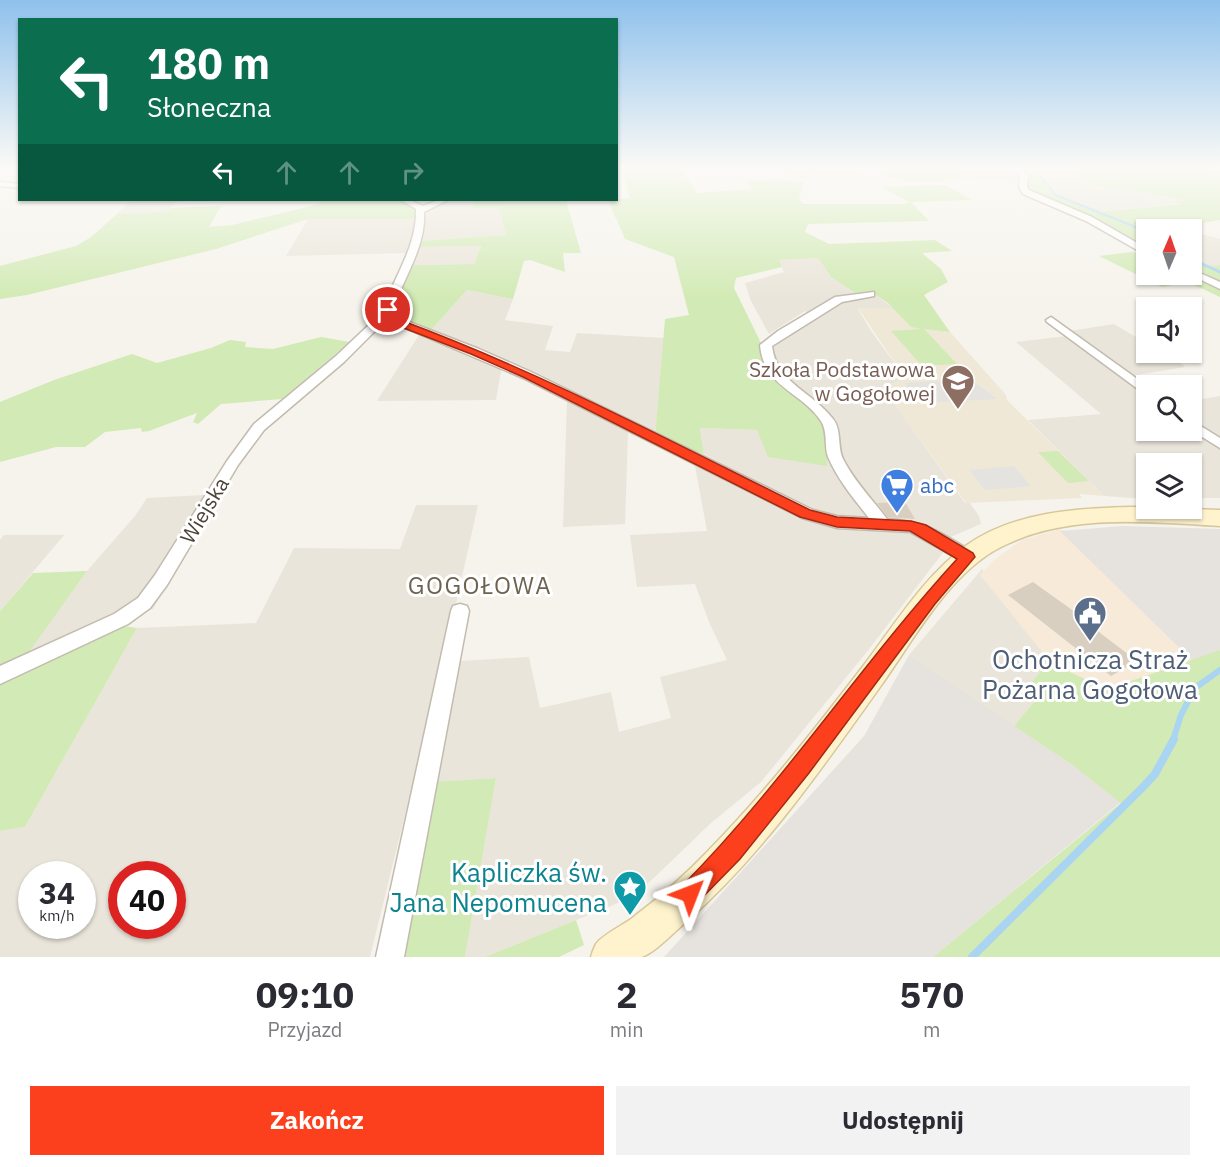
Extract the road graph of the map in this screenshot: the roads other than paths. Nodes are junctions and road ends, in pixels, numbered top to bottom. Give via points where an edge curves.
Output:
1 (419, 212) edge
2 (1072, 212) edge
3 (1136, 246) edge
4 (1202, 277) edge
5 (1220, 286) edge
6 (870, 294) dead end
7 (390, 316) junction
8 (1052, 320) dead end
9 (1136, 383) edge
10 (1202, 432) edge
11 (1220, 444) edge
12 (1220, 518) edge
13 (882, 524) junction
14 (968, 557) junction
15 (460, 611) dead end
16 (0, 675) edge
17 (646, 946) edge
18 (390, 957) edge
19 (610, 957) edge

1 - 7 street via 420,229 390,304
2 - 3 street
4 - 5 street
6 - 13 street via 839,299 782,333 766,345 766,353 771,366 786,383 827,420 834,434 834,454
7 - 13 street via 412,329 527,375 805,513 837,522
7 - 16 street, Wiejska via 378,322 259,427 144,603 121,619
8 - 9 street
10 - 11 street
12 - 14 street via 1073,517 1005,535
13 - 14 street via 920,529
14 - 17 street via 929,600 835,725 732,851 666,916
15 - 18 street
17 - 19 street

